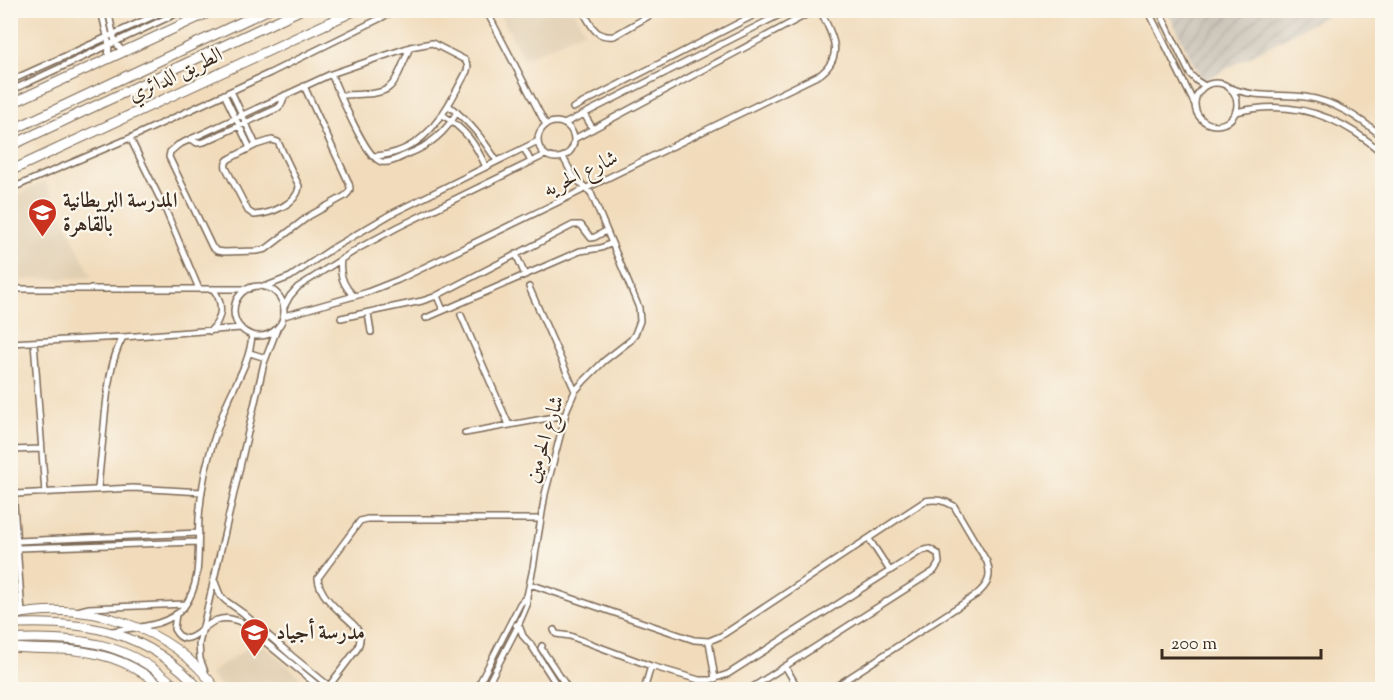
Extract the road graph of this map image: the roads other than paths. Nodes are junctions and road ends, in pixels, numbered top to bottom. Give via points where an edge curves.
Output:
1 (101, 10) edge
2 (108, 10) edge
3 (167, 10) edge
4 (184, 10) edge
5 (214, 10) edge
6 (267, 10) edge
7 (300, 10) edge
8 (356, 10) edge
9 (397, 10) edge
10 (486, 10) edge
11 (659, 10) edge
12 (764, 10) edge
13 (789, 10) edge
14 (818, 10) edge
15 (1148, 10) edge
16 (1159, 10) edge
17 (585, 13) edge
18 (752, 29) junction
19 (113, 35) junction
20 (107, 38) junction
21 (758, 41) junction
22 (115, 42) junction
23 (109, 45) junction
24 (410, 47) junction
25 (124, 53) junction
26 (108, 60) junction
27 (332, 74) junction
28 (10, 81) edge
29 (304, 86) junction
30 (1205, 86) junction
31 (1231, 88) junction
32 (10, 91) edge
33 (231, 91) junction
34 (224, 94) junction
35 (285, 95) junction
36 (341, 95) junction
37 (10, 104) edge
38 (1195, 104) junction
39 (449, 106) junction
40 (573, 108) dead end
41 (457, 112) junction
42 (1236, 112) junction
43 (584, 114) junction
44 (243, 115) junction
45 (443, 115) junction
46 (236, 118) junction
47 (452, 121) junction
48 (246, 123) junction
49 (564, 124) junction
50 (546, 125) junction
51 (240, 126) junction
52 (593, 129) junction
53 (10, 131) edge
54 (1383, 136) edge
55 (130, 138) junction
56 (190, 139) junction
57 (574, 139) junction
58 (538, 141) junction
59 (256, 145) junction
60 (411, 145) junction
61 (10, 146) edge
62 (524, 147) junction
63 (250, 148) junction
64 (414, 152) junction
65 (1383, 153) edge
66 (545, 155) junction
67 (372, 156) junction
68 (563, 157) junction
69 (497, 161) junction
70 (531, 162) junction
71 (486, 167) junction
72 (10, 171) edge
73 (10, 189) edge
74 (587, 189) junction
75 (606, 231) junction
76 (612, 243) junction
77 (516, 255) junction
78 (340, 260) junction
79 (525, 275) junction
80 (290, 277) junction
81 (264, 287) junction
82 (298, 287) junction
83 (530, 287) dead end
84 (10, 289) edge
85 (199, 289) junction
86 (213, 289) junction
87 (249, 289) junction
88 (354, 296) junction
89 (437, 296) junction
90 (284, 307) junction
91 (443, 310) junction
92 (368, 313) junction
93 (461, 315) dead end
94 (284, 316) junction
95 (341, 318) dead end
96 (426, 318) dead end
97 (241, 328) junction
98 (277, 328) junction
99 (210, 331) junction
100 (371, 332) dead end
101 (252, 335) junction
102 (123, 338) junction
103 (34, 342) junction
104 (10, 343) edge
105 (250, 353) junction
106 (266, 358) junction
107 (575, 392) junction
108 (565, 415) junction
109 (509, 425) junction
110 (465, 433) dead end
111 (10, 449) edge
112 (41, 449) junction
113 (98, 489) junction
114 (45, 492) junction
115 (202, 492) junction
116 (15, 494) junction
117 (540, 519) junction
118 (199, 533) junction
119 (869, 539) junction
120 (17, 541) junction
121 (198, 542) junction
122 (18, 548) junction
123 (890, 571) junction
124 (214, 581) junction
125 (10, 583) edge
126 (530, 584) junction
127 (527, 596) junction
128 (185, 604) junction
129 (74, 611) junction
130 (22, 614) junction
131 (176, 614) junction
132 (11, 618) edge
133 (46, 623) junction
134 (512, 623) junction
135 (63, 624) junction
136 (137, 626) junction
137 (518, 626) junction
138 (203, 629) junction
139 (554, 630) dead end
140 (507, 631) junction
141 (110, 632) junction
142 (514, 634) junction
143 (523, 636) junction
144 (39, 638) junction
145 (10, 639) edge
146 (66, 639) junction
147 (709, 640) junction
148 (542, 646) dead end
149 (10, 647) edge
150 (651, 666) junction
151 (785, 666) junction
152 (205, 674) junction
153 (714, 680) junction
154 (327, 689) edge
155 (569, 689) edge
156 (165, 690) edge
157 (180, 690) edge
158 (201, 690) edge
159 (217, 690) edge
160 (476, 690) edge
161 (486, 690) edge
162 (560, 690) edge
163 (644, 690) edge
164 (748, 690) edge
165 (799, 690) edge
166 (830, 690) edge

1 - 20 street
2 - 19 street
3 - 19 street
4 - 22 street
5 - 25 highway, الطريق الدائري
6 - 53 highway, الطريق الدائري
7 - 61 highway, الطريق الدائري
8 - 72 highway, الطريق الدائري
9 - 33 street
10 - 50 street
11 - 17 street via 614,36 595,31
12 - 40 street
13 - 18 street
14 - 21 street
14 - 74 street, شارع الحريه via 835,47 831,64 821,74
15 - 38 street
16 - 30 street via 1190,74
18 - 21 street
18 - 43 street
19 - 20 street
19 - 22 street
20 - 23 street
20 - 28 street
21 - 52 street
22 - 23 street
22 - 25 street
23 - 26 street
23 - 32 street
24 - 27 street
24 - 36 street via 396,81 387,89
24 - 39 street via 436,44 466,62 468,69
25 - 26 highway, الطريق الدائري
26 - 37 highway, الطريق الدائري
27 - 29 street
27 - 36 street
29 - 35 street
29 - 56 street via 350,190 267,249 224,252 210,244 169,155 173,148
30 - 31 street via 1218,82
30 - 38 street via 1197,94
31 - 42 street via 1237,99
31 - 54 street via 1246,93 1318,99 1355,116
33 - 34 street
33 - 44 street
34 - 46 street
34 - 55 street
35 - 44 street
35 - 48 street via 278,108
36 - 67 street
38 - 42 street via 1199,116 1209,124 1228,122
39 - 41 street
39 - 45 street
41 - 47 street
41 - 69 street via 479,134
42 - 65 street via 1271,107 1310,112 1352,130
43 - 49 street
43 - 52 street
44 - 46 street
44 - 48 street
45 - 47 street
45 - 60 street
46 - 51 street
46 - 56 street
47 - 64 street via 439,136
47 - 71 street via 472,140
48 - 51 street
48 - 59 street
49 - 50 street
49 - 57 street via 572,130
50 - 58 street
51 - 56 street via 204,142
51 - 63 street
52 - 57 street
55 - 73 street
55 - 85 street
57 - 68 street via 572,150
58 - 62 street
58 - 66 street
59 - 63 street
59 - 63 street via 277,141 299,186 297,195 285,204 257,215 248,211 225,166 229,159
60 - 64 street
60 - 67 street
62 - 69 street
62 - 70 street
64 - 67 street via 387,162
66 - 68 street
66 - 70 street
68 - 74 street, شارع الحرمين via 573,176
69 - 71 street
70 - 78 street
71 - 80 street via 372,225
74 - 75 street, شارع الحرمين
74 - 88 street, شارع الحريه via 398,280
75 - 76 street, شارع الحرمين
75 - 77 street via 591,238 583,227 575,224
76 - 79 street via 580,251
76 - 107 street, شارع الحرمين via 639,308 640,321 631,340
77 - 79 street
77 - 89 street
78 - 82 street
78 - 88 street via 341,278
79 - 91 street
80 - 81 street
80 - 82 street
81 - 87 street
81 - 90 street via 277,294
82 - 90 street
83 - 107 street
84 - 85 street
85 - 86 street
86 - 87 street
86 - 99 street via 221,310
87 - 97 street via 235,307
88 - 94 street, شارع الحريه
89 - 91 street
89 - 92 street
90 - 94 street
91 - 96 street
92 - 95 street
92 - 100 street
93 - 109 street
94 - 98 street
97 - 99 street
97 - 101 street
98 - 101 street via 266,336
98 - 106 street
99 - 102 street
101 - 105 street
102 - 103 street
102 - 113 street via 110,377
103 - 104 street
103 - 112 street
105 - 106 street
105 - 115 street via 217,430
106 - 124 street
107 - 108 street, شارع الحرمين
108 - 109 street
108 - 117 street, شارع الحرمين
109 - 110 street
111 - 112 street
111 - 116 street
112 - 114 street
113 - 114 street
113 - 115 street
114 - 116 street
115 - 118 street
116 - 120 street
117 - 126 street, شارع الحرمين
117 - 154 street via 360,521 318,578 322,593 359,630 361,637 357,649
118 - 120 street
118 - 121 street
119 - 123 street
119 - 147 street via 721,636
119 - 166 street via 925,501 947,502 954,506 987,562 988,581 976,595
120 - 122 street
121 - 122 street
121 - 128 street via 195,584
122 - 130 street
123 - 151 street via 926,549 934,551 939,559 933,571
123 - 153 street
124 - 138 street
124 - 154 street via 226,601
125 - 132 street
126 - 127 street, شارع الحرمين
126 - 147 street via 694,640
127 - 134 street, شارع الحرمين
127 - 137 street, شارع الحرمين
128 - 129 street
128 - 131 street
129 - 130 street
129 - 136 street
130 - 132 street
131 - 136 street via 161,622
131 - 138 street via 174,629 182,638 193,637
132 - 133 street
133 - 135 street
133 - 144 street via 47,632
134 - 137 street
134 - 140 street, شارع الحرمين
135 - 141 street
135 - 146 street via 60,632
136 - 141 street
136 - 152 street via 172,646
137 - 142 street, شارع الحرمين
137 - 143 street
138 - 152 street via 199,652
138 - 154 street via 219,619 241,622
139 - 150 street via 556,634
140 - 142 street
140 - 160 street, شارع الحرمين
141 - 158 street via 163,656
142 - 143 street
142 - 161 street, شارع الحرمين
143 - 162 street
144 - 145 street
144 - 146 street
146 - 157 street via 123,651 155,669
147 - 153 street
148 - 155 street
149 - 156 street via 69,649 103,655 134,668
150 - 153 street via 699,680
150 - 163 street
151 - 164 street
151 - 165 street
152 - 159 street

